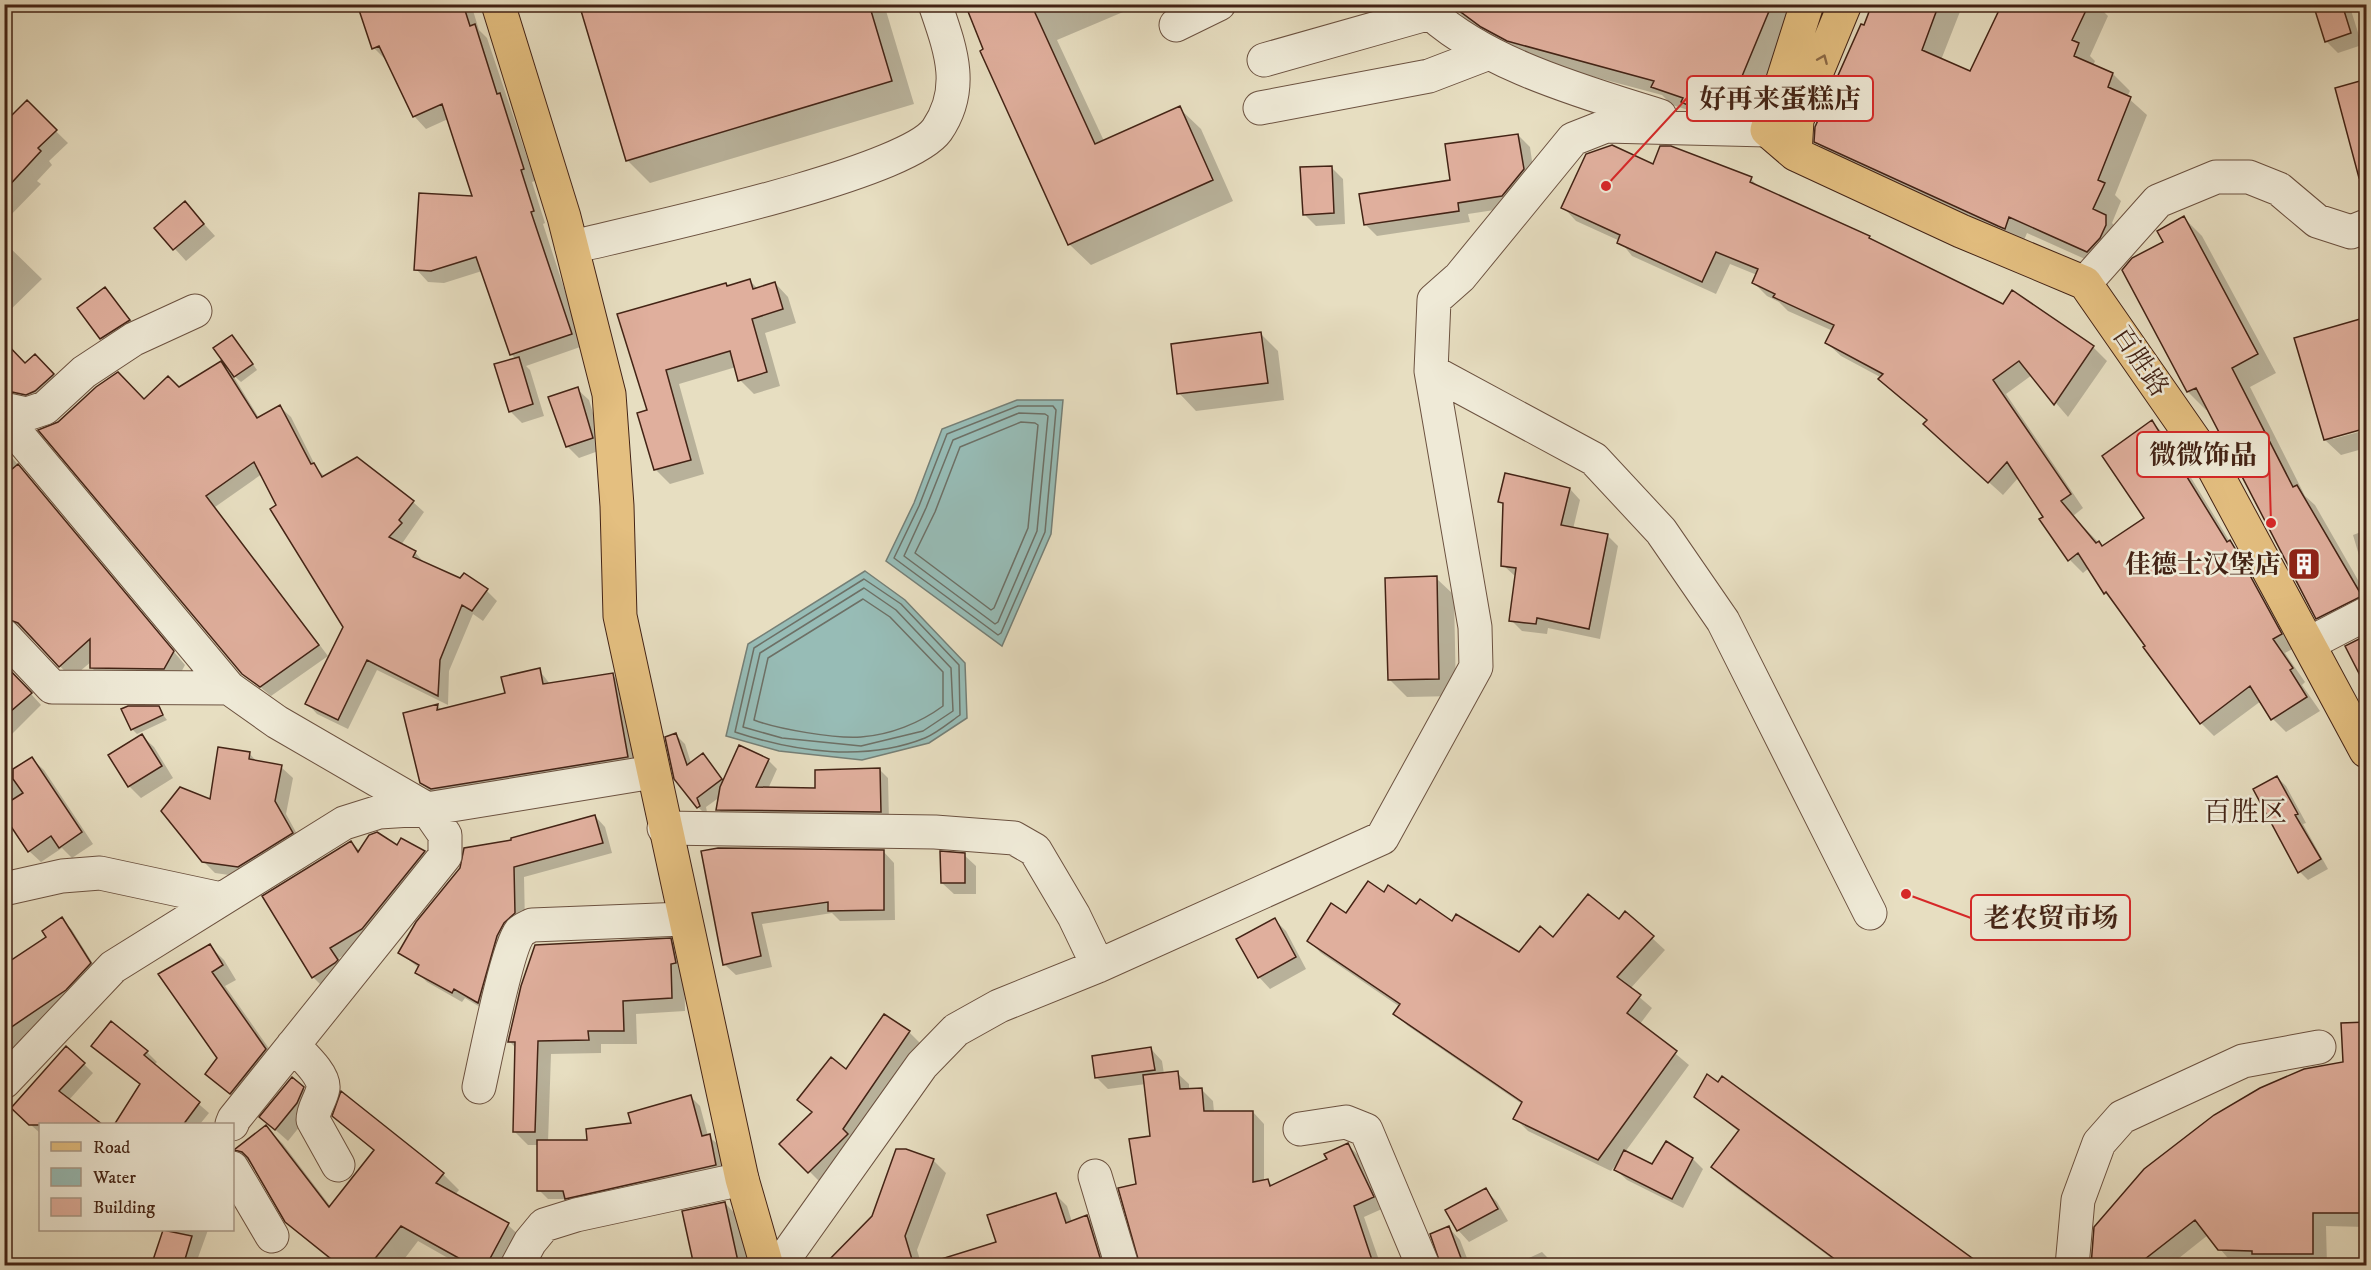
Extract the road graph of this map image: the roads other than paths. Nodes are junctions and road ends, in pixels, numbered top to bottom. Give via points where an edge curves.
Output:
1 (498, 4) edge
2 (935, 4) edge
3 (1219, 4) edge
4 (1807, 4) edge
5 (1845, 4) edge
6 (1426, 9) edge
7 (1176, 25) dead end
8 (1489, 53) junction
9 (1264, 60) dead end
10 (1260, 108) dead end
11 (1797, 120) junction
12 (1696, 128) junction
13 (1767, 130) junction
14 (1795, 154) junction
15 (2367, 226) edge
16 (572, 248) junction
17 (2085, 283) junction
18 (195, 311) dead end
19 (1431, 371) junction
20 (4, 409) edge
21 (4, 418) edge
22 (2367, 614) edge
23 (4, 636) edge
24 (2310, 643) junction
25 (230, 688) junction
26 (2367, 751) edge
27 (653, 772) junction
28 (427, 809) junction
29 (664, 828) junction
30 (4, 889) edge
31 (221, 899) junction
32 (1870, 913) dead end
33 (684, 919) junction
34 (1098, 966) junction
35 (293, 1045) junction
36 (2319, 1047) dead end
37 (4, 1082) edge
38 (478, 1087) dead end
39 (233, 1123) edge
40 (1300, 1129) dead end
41 (338, 1165) dead end
42 (234, 1171) edge
43 (1095, 1176) dead end
44 (742, 1179) junction
45 (272, 1236) dead end
46 (517, 1266) edge
47 (767, 1266) edge
48 (779, 1266) edge
49 (1122, 1266) edge
50 (1423, 1266) edge
51 (2072, 1266) edge

1 - 16 main road
2 - 16 street via 952,53 955,87 936,131 911,151 816,186
3 - 7 street
4 - 13 main road
11 -> 5 main road
6 - 8 street
6 - 9 street
8 - 10 street via 1429,76
8 - 12 street via 1594,95
11 - 13 street
11 - 14 main road
12 - 13 street
12 - 19 street via 1606,126 1573,139 1460,277 1434,300
13 - 14 main road
14 - 17 main road
15 - 17 street via 2351,232 2317,221 2279,189 2249,177 2216,177 2158,201
16 - 27 main road via 609,394 620,616
17 - 24 main road, 百胜路 via 2213,467
18 - 20 street via 134,339 84,372 45,408 27,414
19 - 32 street via 1594,459 1661,531 1723,621
19 - 34 street via 1475,627 1476,667 1429,756 1382,838
21 - 25 street
22 - 24 street
23 - 25 street via 52,687
24 - 26 main road, 百胜路
25 - 28 street via 277,722
27 - 28 street
27 - 29 main road
28 - 31 street via 379,812 344,823
28 - 35 street via 445,835 445,856
29 - 33 main road
29 - 34 street via 935,832 1014,838 1035,850
30 - 31 street via 62,876 100,873
31 - 37 street via 113,967
33 - 38 street via 532,926 523,930 509,963
33 - 44 main road
34 - 48 street via 999,1006 956,1030 922,1065
35 - 39 street
35 - 41 street via 323,1080 313,1120
36 - 51 street via 2243,1061 2122,1117 2098,1143 2078,1200
40 - 50 street via 1346,1122 1366,1130
42 - 45 street
43 - 49 street
44 - 46 street via 544,1225
44 - 47 main road

